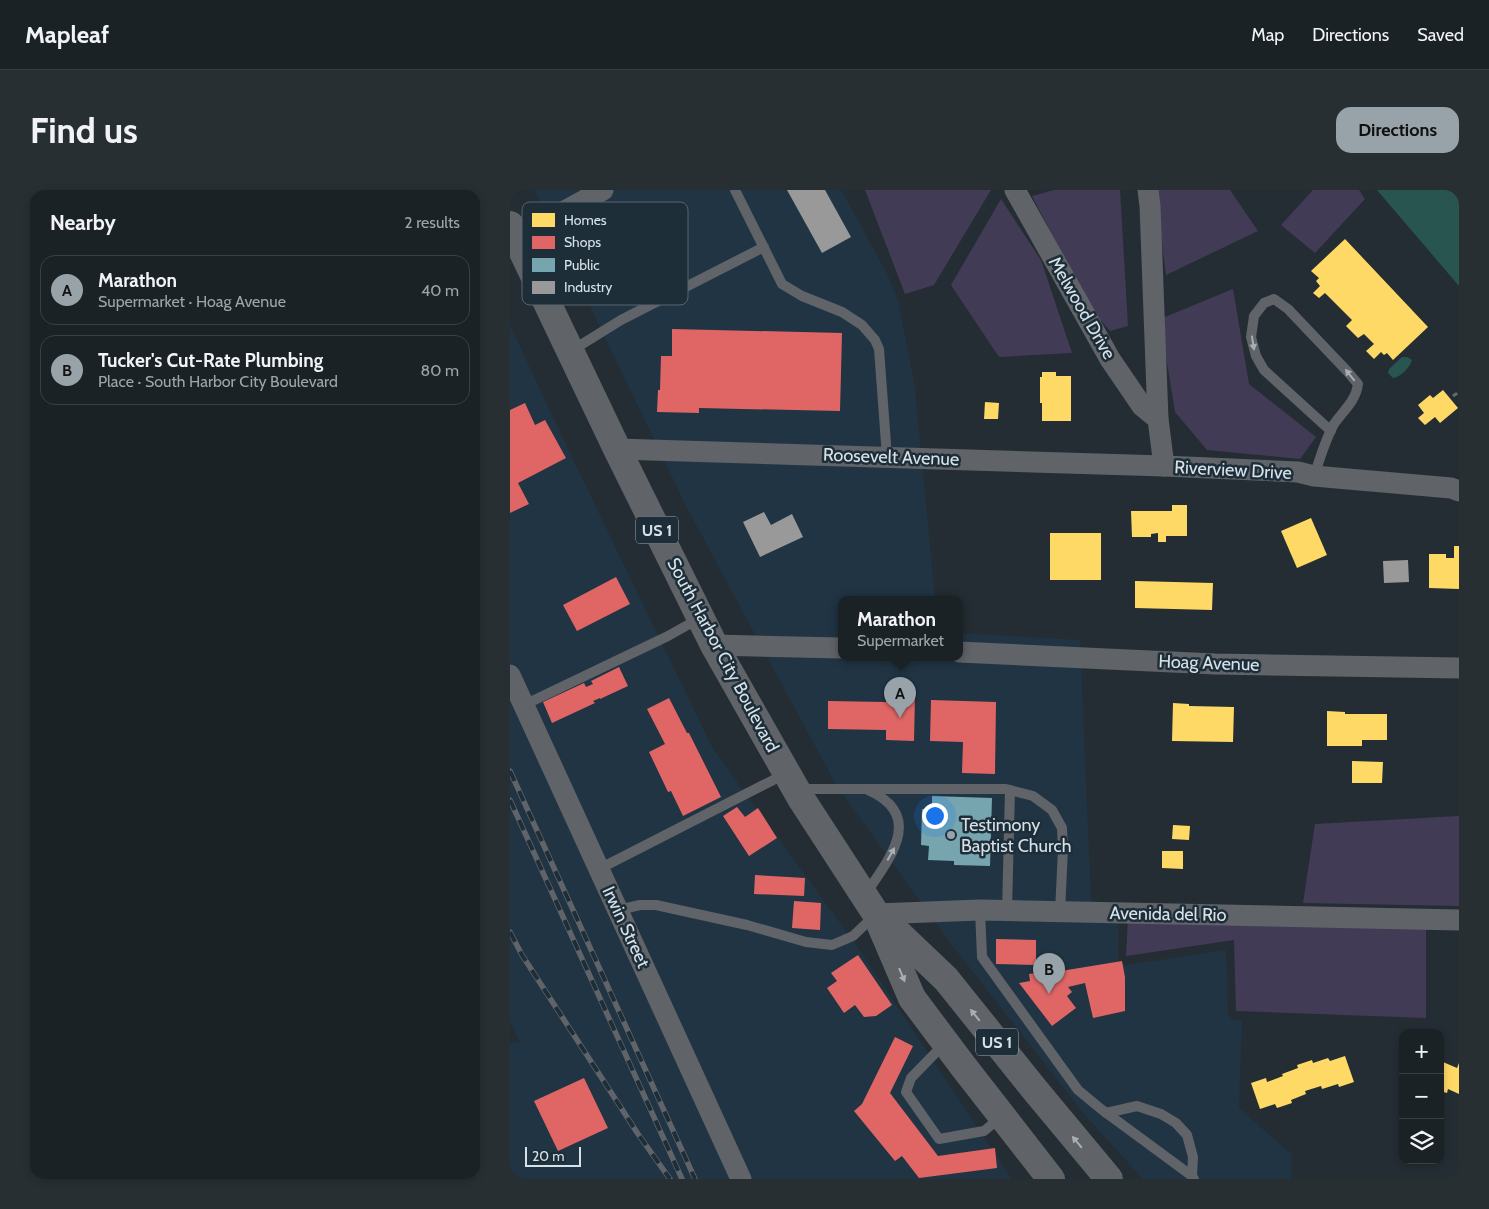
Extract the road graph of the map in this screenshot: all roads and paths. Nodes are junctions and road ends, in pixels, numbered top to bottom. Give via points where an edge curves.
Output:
1 (603, 190) edge
2 (735, 190) edge
3 (1015, 190) edge
4 (1148, 190) edge
5 (579, 202) edge
6 (512, 235) edge
7 (764, 247) junction
8 (522, 255) edge
9 (688, 286) edge
10 (548, 305) edge
11 (650, 305) edge
12 (571, 351) junction
13 (1459, 392) edge
14 (1453, 396) dead end
15 (1158, 420) junction
16 (1331, 431) junction
17 (617, 449) junction
18 (888, 457) junction
19 (1164, 466) junction
20 (1314, 476) junction
21 (1459, 491) edge
22 (700, 617) junction
23 (714, 645) junction
24 (838, 648) edge
25 (963, 652) edge
26 (1459, 668) edge
27 (510, 675) edge
28 (524, 705) junction
29 (791, 781) junction
30 (866, 789) junction
31 (1010, 790) junction
32 (599, 869) junction
33 (871, 904) junction
34 (618, 910) junction
35 (980, 910) junction
36 (1007, 911) junction
37 (1060, 912) junction
38 (1459, 920) edge
39 (946, 1043) junction
40 (1106, 1113) junction
41 (1002, 1117) junction
42 (1193, 1177) edge
43 (741, 1179) edge
44 (1052, 1179) edge
45 (1109, 1179) edge

1 - 5 street
2 - 7 lane
3 - 15 street, Melwood Drive via 1110,359 1142,406
4 - 15 street, Riverview Drive
6 - 8 main road, South Harbor City Boulevard / US 1
7 - 9 lane
7 - 18 lane via 782,284 842,312 862,325 875,340 880,349
10 - 12 main road, South Harbor City Boulevard / US 1
11 - 12 lane
12 - 17 main road, South Harbor City Boulevard / US 1
13 - 14 path
15 - 19 street, Riverview Drive
16 -> 16 lane via 1356,394 1358,384 1288,309 1274,299 1264,303 1254,316 1251,337 1256,356 1264,370
16 - 20 lane
17 - 18 street, Roosevelt Avenue
17 - 22 main road, South Harbor City Boulevard / US 1
18 - 19 street, Roosevelt Avenue
19 - 20 street, Riverview Drive via 1298,472
20 - 21 street, Riverview Drive
22 - 23 main road, South Harbor City Boulevard / US 1
22 - 28 lane via 668,636
23 - 24 street
23 - 29 main road, South Harbor City Boulevard / US 1
25 - 26 street, Hoag Avenue via 1214,664
27 - 28 street, Irwin Street
28 - 32 street, Irwin Street
29 - 30 lane
29 - 32 lane
29 - 33 main road, South Harbor City Boulevard / US 1
30 - 31 lane
33 -> 30 lane via 896,844 899,822 889,804
31 - 36 lane
31 - 37 lane via 1033,796 1052,810 1062,828
32 - 34 street, Irwin Street
33 - 34 lane via 853,936 832,945 806,942 747,925 656,906
33 - 35 street, Avenida del Rio
33 -> 39 main road, South Harbor City Boulevard / US 1 via 912,998
45 -> 33 main road, South Harbor City Boulevard / US 1 via 946,979
34 - 43 street, Irwin Street
35 - 36 street, Avenida del Rio
35 - 40 lane via 982,957 1078,1090
36 - 37 street, Avenida del Rio
37 - 38 street, Avenida del Rio
39 - 41 main road, South Harbor City Boulevard / US 1
39 - 41 lane via 911,1078 906,1092 939,1139 984,1131
40 - 42 lane
40 - 42 lane via 1137,1106 1176,1123 1187,1135 1193,1157
41 - 44 main road, South Harbor City Boulevard / US 1

